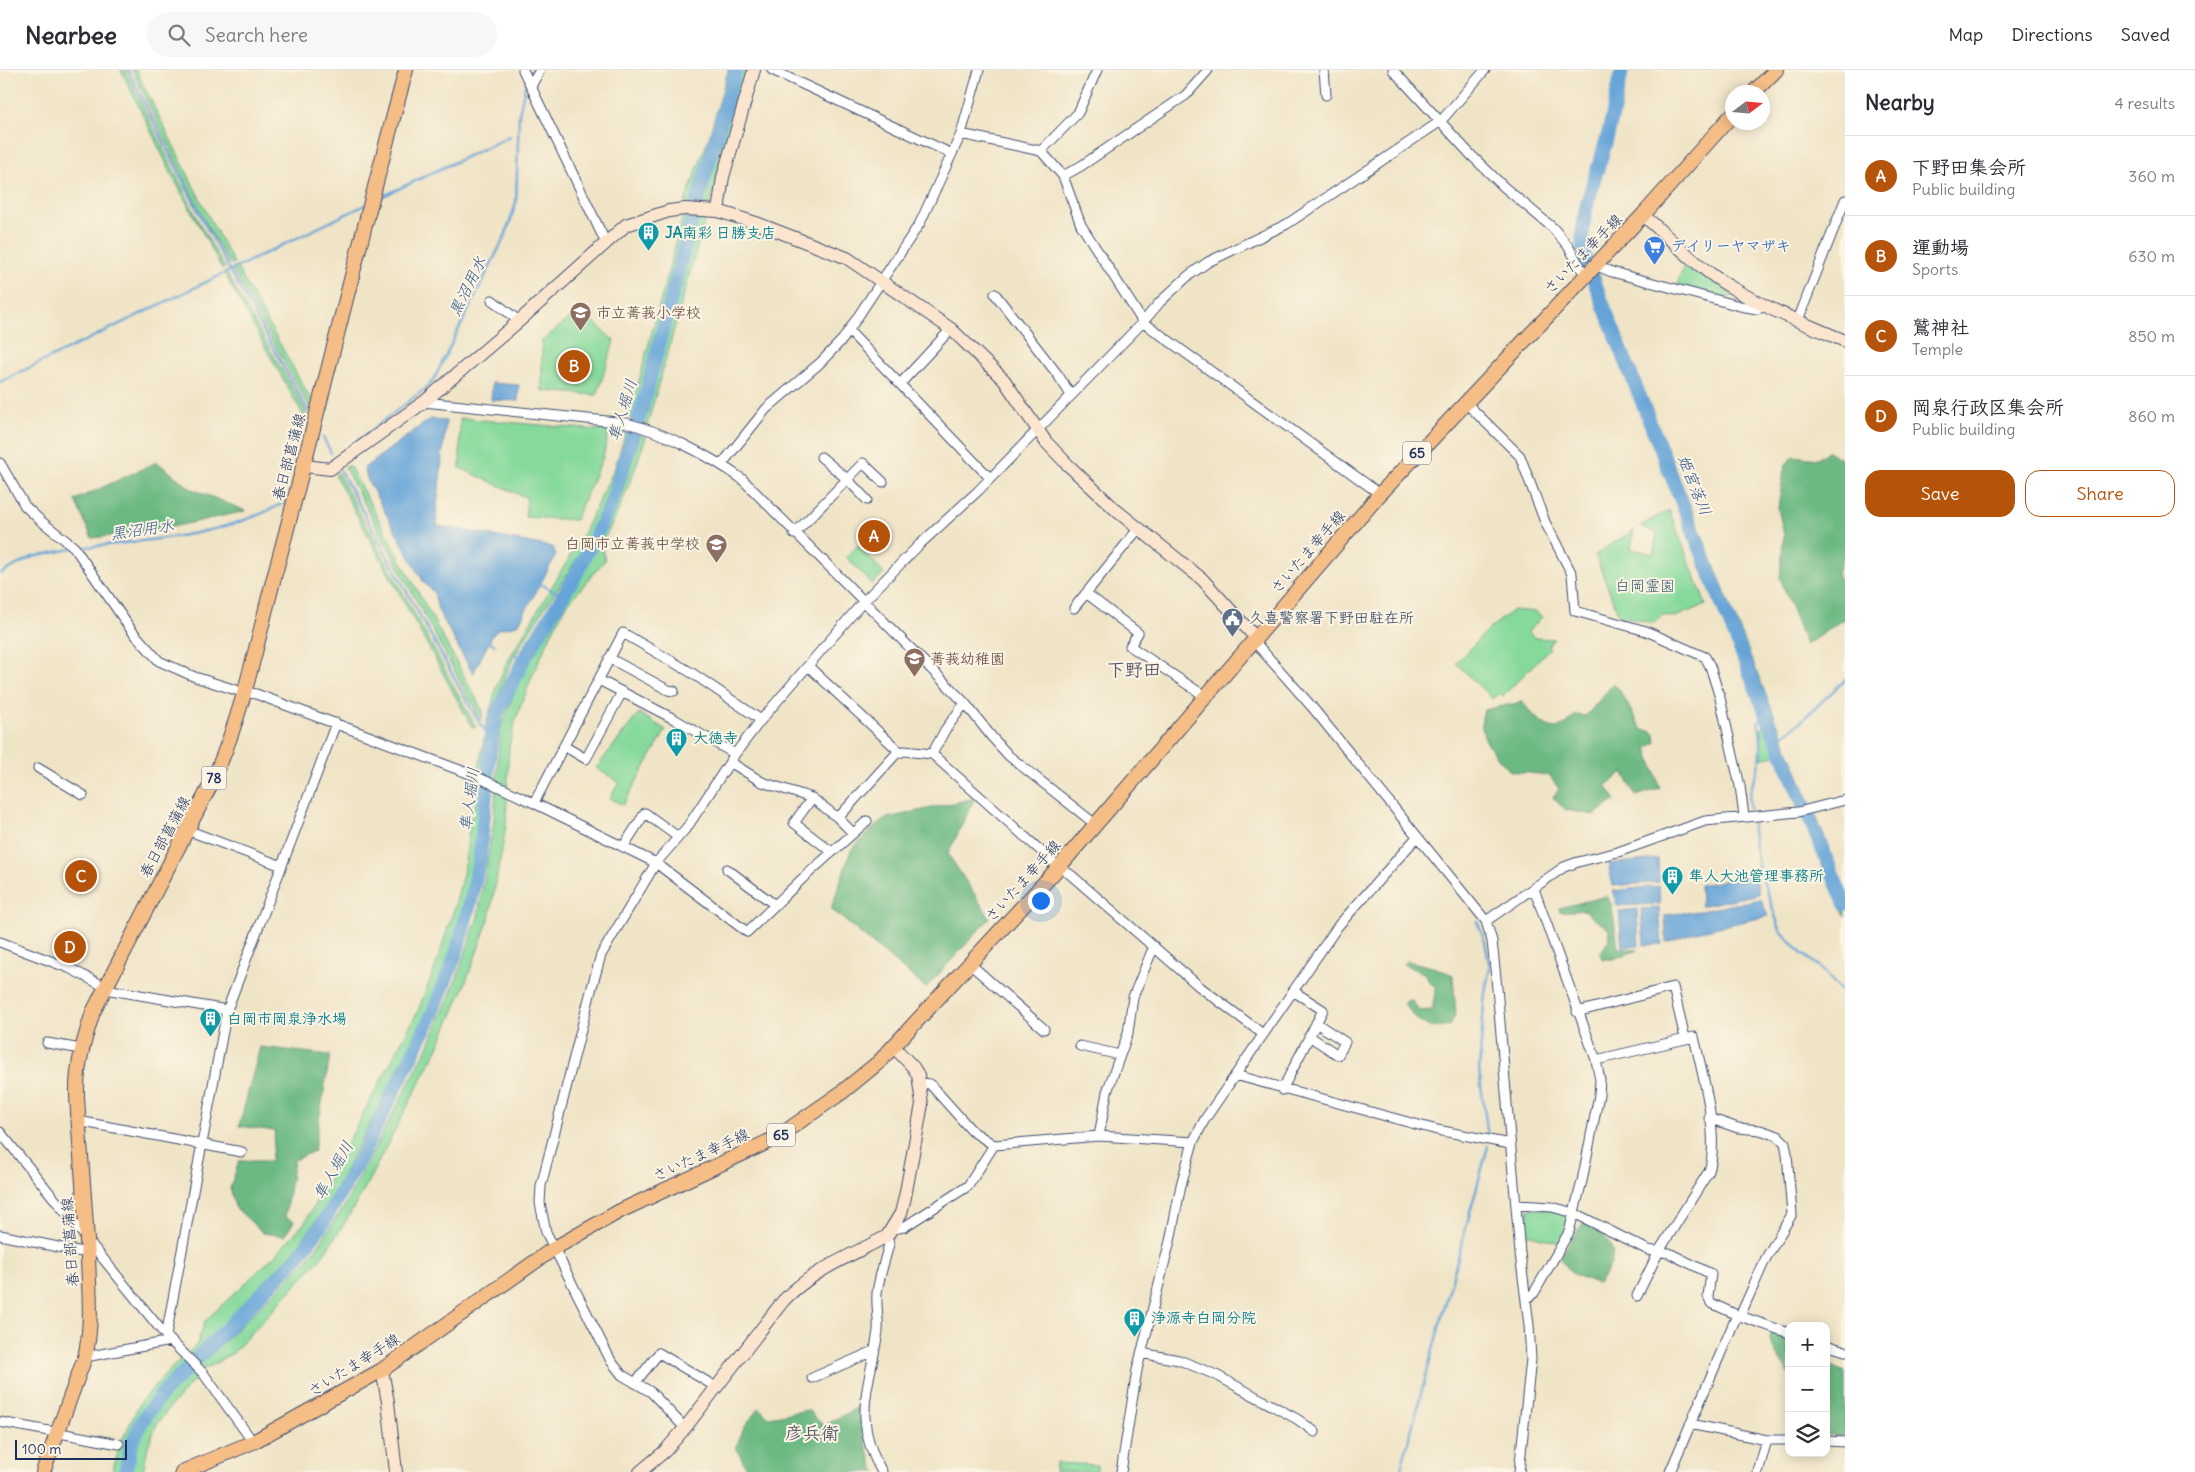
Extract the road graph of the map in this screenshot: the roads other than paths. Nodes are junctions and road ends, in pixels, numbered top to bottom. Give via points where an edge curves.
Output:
1 (406, 70) edge
2 (523, 70) edge
3 (540, 70) edge
4 (754, 70) edge
5 (772, 70) edge
6 (979, 70) edge
7 (1208, 70) edge
8 (1324, 70) edge
9 (1394, 70) edge
10 (1485, 70) edge
11 (1776, 70) edge
12 (1095, 71) edge
13 (1761, 85) edge
14 (531, 86) junction
15 (1326, 95) dead end
16 (1441, 121) junction
17 (1725, 123) edge
18 (961, 134) junction
19 (1041, 152) junction
20 (952, 154) junction
21 (1063, 176) junction
22 (1845, 200) edge
23 (713, 211) junction
24 (1643, 215) junction
25 (606, 241) junction
26 (1596, 264) junction
27 (1584, 275) junction
28 (881, 281) junction
29 (995, 294) dead end
30 (492, 300) dead end
31 (1767, 306) junction
32 (1798, 320) junction
33 (519, 322) junction
34 (1143, 322) junction
35 (951, 329) junction
36 (849, 330) junction
37 (1845, 341) edge
38 (900, 384) junction
39 (1071, 395) junction
40 (424, 402) junction
41 (1465, 402) junction
42 (1038, 428) junction
43 (821, 457) dead end
44 (0, 463) edge
45 (722, 464) junction
46 (305, 466) junction
47 (990, 478) junction
48 (847, 479) junction
49 (883, 482) dead end
50 (1380, 494) junction
51 (867, 500) dead end
52 (1139, 528) junction
53 (794, 534) junction
54 (1086, 593) junction
55 (863, 602) junction
56 (1074, 608) dead end
57 (1254, 638) junction
58 (609, 658) junction
59 (808, 666) junction
60 (599, 680) junction
61 (674, 691) dead end
62 (244, 692) junction
63 (622, 692) junction
64 (1206, 697) junction
65 (965, 703) junction
66 (761, 720) junction
67 (336, 723) junction
68 (564, 746) junction
69 (900, 752) junction
70 (932, 754) junction
71 (732, 758) junction
72 (38, 768) dead end
73 (83, 795) dead end
74 (812, 798) junction
75 (1845, 800) edge
76 (534, 803) junction
77 (1744, 816) junction
78 (838, 818) junction
79 (868, 821) dead end
80 (1094, 824) junction
81 (187, 830) junction
82 (853, 834) junction
83 (678, 837) junction
84 (1417, 837) junction
85 (623, 847) junction
86 (832, 852) junction
87 (656, 863) junction
88 (282, 866) junction
89 (1059, 867) junction
90 (727, 870) dead end
91 (1534, 889) junction
92 (775, 905) junction
93 (1486, 921) junction
94 (0, 942) edge
95 (1154, 946) junction
96 (970, 964) junction
97 (106, 988) junction
98 (1293, 992) junction
99 (227, 1010) junction
100 (1578, 1012) junction
101 (1316, 1023) junction
102 (1044, 1029) dead end
103 (1263, 1034) junction
104 (1309, 1036) junction
105 (1685, 1038) junction
106 (47, 1043) dead end
107 (1080, 1046) dead end
108 (894, 1047) junction
109 (81, 1049) junction
110 (1120, 1055) junction
111 (1596, 1060) junction
112 (1235, 1076) junction
113 (920, 1083) junction
114 (1282, 1090) junction
115 (1709, 1118) junction
116 (78, 1121) junction
117 (0, 1132) edge
118 (1099, 1136) junction
119 (1193, 1142) junction
120 (1510, 1144) junction
121 (994, 1145) junction
122 (202, 1146) junction
123 (242, 1152) dead end
124 (1516, 1205) junction
125 (1574, 1213) junction
126 (890, 1233) junction
127 (0, 1236) edge
128 (87, 1246) junction
129 (553, 1249) junction
130 (1660, 1251) junction
131 (1637, 1296) dead end
132 (1526, 1298) junction
133 (1738, 1316) junction
134 (1785, 1332) edge
135 (169, 1338) junction
136 (1830, 1346) edge
137 (874, 1351) junction
138 (1845, 1351) edge
139 (1141, 1353) junction
140 (84, 1357) junction
141 (382, 1370) junction
142 (812, 1378) dead end
143 (634, 1383) junction
144 (716, 1387) junction
145 (0, 1422) edge
146 (1690, 1424) junction
147 (685, 1428) junction
148 (1315, 1432) dead end
149 (56, 1433) junction
150 (1766, 1440) junction
151 (1785, 1440) edge
152 (1830, 1441) edge
153 (253, 1442) junction
154 (1845, 1442) edge
155 (119, 1444) dead end
156 (43, 1472) edge
157 (182, 1472) edge
158 (396, 1472) edge
159 (640, 1472) edge
160 (882, 1472) edge
161 (1121, 1472) edge
162 (1519, 1472) edge
163 (1670, 1472) edge
164 (1758, 1472) edge

1 - 46 main road, 春日部菖蒲線 / 78
2 - 14 street
3 - 14 street
4 - 23 street
5 - 20 street
6 - 18 street
7 - 21 street via 1186,95
8 - 15 street
9 - 16 street
10 - 16 street
11 - 13 main road
12 - 19 street via 1078,113
14 - 25 street
16 - 27 street via 1498,180 1554,228
16 - 34 street via 1287,224 1208,262 1188,276
17 - 24 main road, さいたま幸手線 / 65
18 - 19 street
18 - 20 street
19 - 21 street
20 - 28 street via 920,223
21 - 34 street via 1081,225
22 - 32 street
23 - 25 street via 668,211 636,220
23 - 28 street via 847,258
24 - 26 main road, さいたま幸手線 / 65
24 - 31 street via 1710,274
25 - 33 street
26 - 27 main road, さいたま幸手線 / 65
26 - 31 street via 1612,272 1740,306 1757,309
27 - 41 main road, さいたま幸手線 / 65
28 - 35 street
28 - 36 street
29 - 39 street
30 - 33 street
31 - 32 street
32 - 37 street
33 - 40 street
34 - 39 street
34 - 50 street
35 - 38 street
35 - 42 street via 1004,380
36 - 38 street
36 - 45 street via 820,363 766,409
38 - 47 street
39 - 42 street
40 - 45 street via 629,424
40 - 46 street via 330,469
41 - 50 main road, さいたま幸手線 / 65
41 - 77 street via 1520,456 1545,522 1572,574 1575,611 1646,631 1705,657 1720,698
42 - 47 street
42 - 52 street via 1046,442 1068,465
43 - 48 street
44 - 62 street via 26,506 75,548 132,631 159,661 194,677
45 - 53 street via 742,479
46 - 62 main road, 春日部菖蒲線 / 78
47 - 55 street
48 - 49 street via 863,462
48 - 51 street
48 - 53 street
50 - 57 main road, さいたま幸手線 / 65
52 - 54 street
52 - 57 street via 1202,579
53 - 55 street
54 - 56 street
54 - 64 street via 1138,633 1130,646
55 - 59 street
55 - 65 street
57 - 64 main road, さいたま幸手線 / 65
57 - 84 street
58 - 60 street
58 - 61 street
58 - 66 street via 623,633 692,672
59 - 66 street
59 - 69 street
60 - 63 street
60 - 68 street
62 - 67 street
62 - 81 main road, 春日部菖蒲線 / 78 via 218,770
63 - 68 street via 586,759
63 - 71 street via 674,718
64 - 80 main road, さいたま幸手線 / 65
65 - 70 street
65 - 80 street via 1009,756
66 - 71 street
67 - 76 street via 474,775
67 - 88 street
68 - 76 street
69 - 70 street
69 - 78 street via 888,760
70 - 89 street
71 - 74 street via 762,782
71 - 83 street
72 - 73 street
74 - 78 street
74 - 86 street via 794,823
75 - 77 street via 1798,812
76 - 85 street
77 - 91 street via 1705,821 1618,852 1578,862 1564,867
78 - 82 street
79 - 82 street
80 - 89 main road, さいたま幸手線 / 65
81 - 88 street
81 - 97 main road, 春日部菖蒲線 / 78
82 - 86 street
83 - 85 street via 645,813
83 - 87 street
84 - 93 street
84 - 98 street via 1338,926
85 - 87 street
86 - 92 street
87 - 92 street via 747,932
87 - 129 street via 601,955 592,987 541,1186 542,1218
88 - 99 street
89 - 95 street
89 - 96 main road, さいたま幸手線 / 65
90 - 92 street
91 - 93 street
91 - 100 street
93 - 120 street via 1492,941
94 - 97 street via 68,968
95 - 103 street
95 - 110 street via 1133,997 1128,1033
96 - 102 street
96 - 108 main road, さいたま幸手線 / 65
97 - 99 street
97 - 109 main road, 春日部菖蒲線 / 78 via 93,1012
98 - 101 street via 1323,1010
98 - 103 street
99 - 122 street
100 - 105 street via 1673,987
100 - 111 street
101 - 104 street
101 - 104 street via 1346,1042 1338,1055
103 - 112 street
104 - 114 street
105 - 111 street
105 - 115 street via 1694,1037 1706,1087
106 - 109 street
107 - 110 street
108 - 113 street via 914,1067
108 - 129 main road, さいたま幸手線 / 65 via 862,1077 788,1130 620,1211
109 - 116 main road, 春日部菖蒲線 / 78 via 76,1081
110 - 118 street via 1107,1092
111 - 125 street via 1599,1095
112 - 114 street
112 - 119 street
113 - 121 street via 930,1084 972,1131
113 - 126 street via 922,1104 905,1197
114 - 120 street via 1437,1130
115 - 130 street via 1711,1162 1708,1171
115 - 133 street via 1778,1136 1787,1154 1792,1214
116 - 122 street
116 - 128 main road, 春日部菖蒲線 / 78
117 - 128 street
118 - 119 street
118 - 121 street
119 - 139 street
120 - 124 street
121 - 126 street via 968,1186
122 - 123 street
122 - 135 street
124 - 125 street via 1552,1207
124 - 132 street
125 - 130 street via 1648,1250
125 - 132 street via 1569,1232 1534,1293
126 - 137 street via 878,1290
126 - 144 street via 797,1286
127 - 128 street
128 - 135 street
128 - 140 main road, 春日部菖蒲線 / 78 via 91,1318
129 - 141 main road, さいたま幸手線 / 65
129 - 143 street via 611,1361 622,1375
130 - 131 street
130 - 133 street via 1711,1274 1708,1296 1712,1303
132 - 162 street via 1531,1359
133 - 134 street
133 - 146 street
135 - 140 street
135 - 153 street via 203,1373
136 - 138 street
137 - 142 street
137 - 160 street via 864,1416 865,1429
139 - 148 street via 1178,1360 1216,1375 1298,1419
139 - 161 street
140 - 149 main road, 春日部菖蒲線 / 78
141 - 153 main road, さいたま幸手線 / 65
141 - 158 street
143 - 144 street via 660,1353
143 - 147 street via 651,1392
144 - 147 street
145 - 149 street
146 - 150 street
146 - 163 street
147 - 159 street via 666,1451
149 - 155 street
149 - 156 main road, 春日部菖蒲線 / 78
150 - 151 street
150 - 164 street
152 - 154 street
153 - 157 main road, さいたま幸手線 / 65

